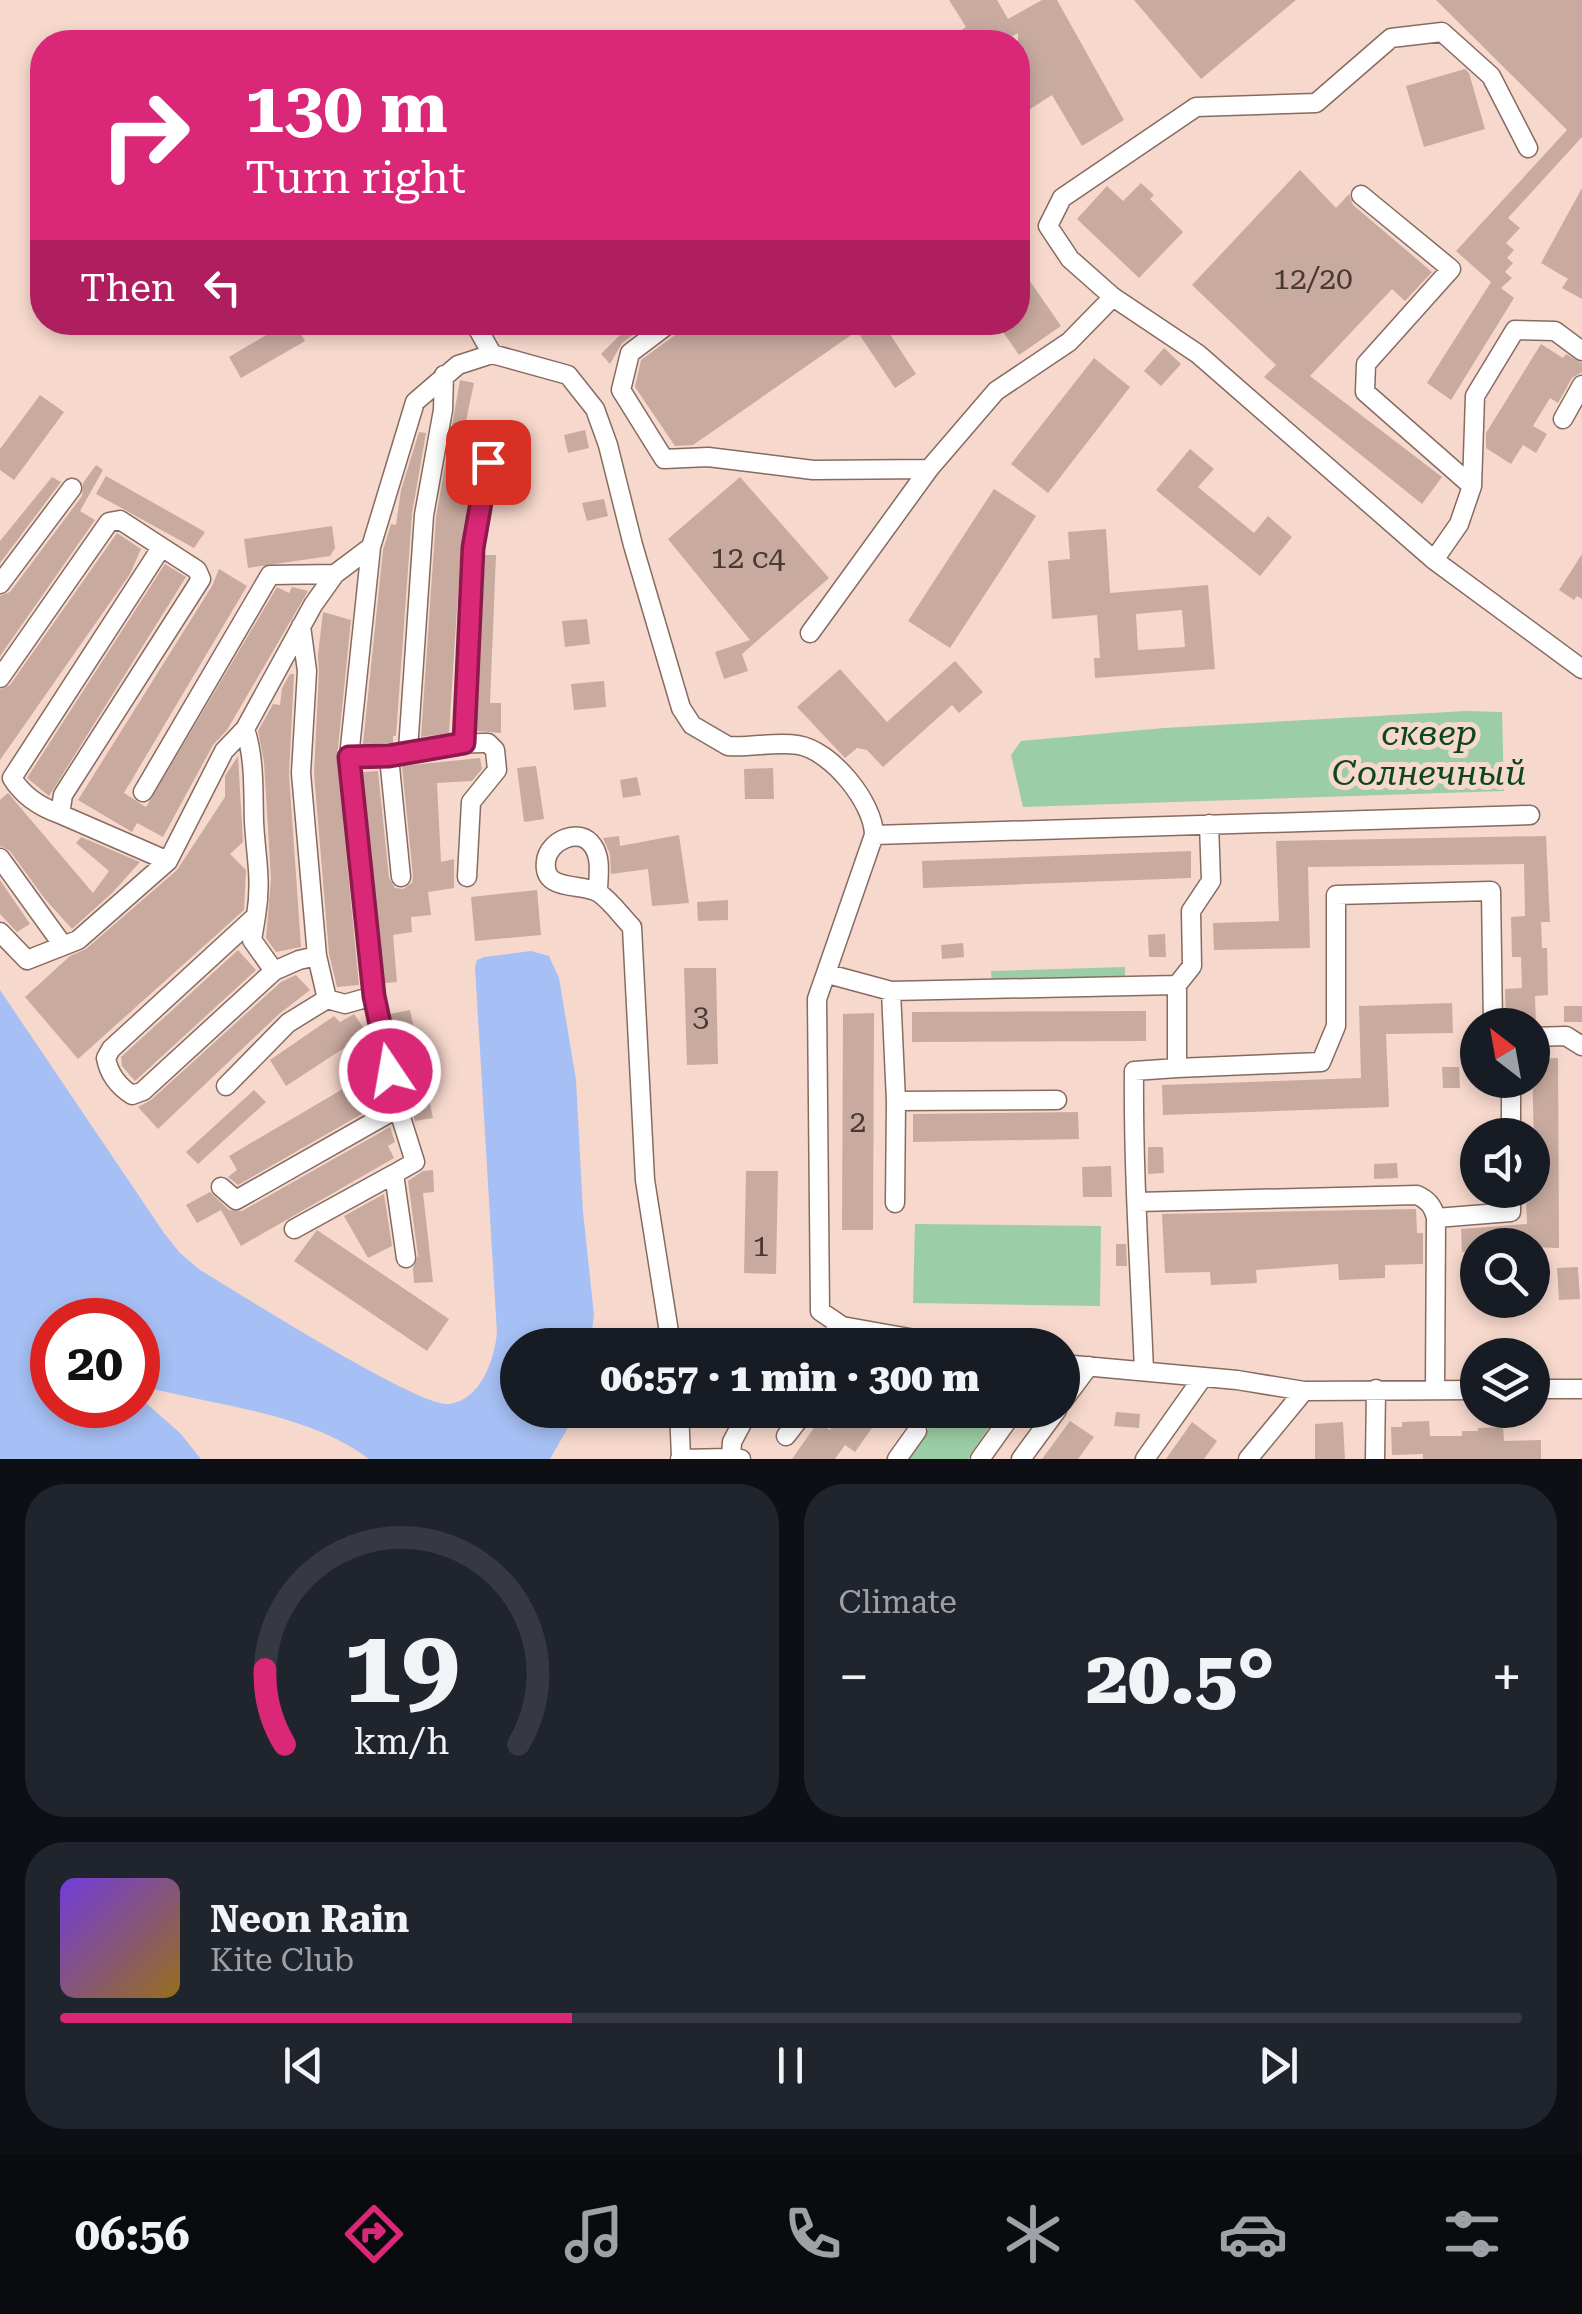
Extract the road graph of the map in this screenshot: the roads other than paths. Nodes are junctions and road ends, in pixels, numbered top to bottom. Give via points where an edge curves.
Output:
1 (1528, 148) dead end
2 (1361, 195) dead end
3 (1114, 297) junction
4 (481, 335) edge
5 (654, 335) edge
6 (1582, 351) edge
7 (492, 354) junction
8 (444, 375) junction
9 (1582, 385) edge
10 (1564, 420) dead end
11 (488, 462) dead end
12 (929, 469) junction
13 (1472, 486) junction
14 (72, 488) dead end
15 (371, 547) junction
16 (161, 548) junction
17 (1434, 560) junction
18 (335, 574) junction
19 (0, 584) edge
20 (301, 626) junction
21 (810, 632) dead end
22 (1582, 670) edge
23 (0, 678) edge
24 (245, 729) junction
25 (464, 743) junction
26 (408, 750) junction
27 (389, 756) junction
28 (349, 757) junction
29 (143, 792) dead end
30 (60, 814) junction
31 (1530, 816) dead end
32 (1209, 824) junction
33 (874, 834) junction
34 (0, 858) edge
35 (168, 861) junction
36 (401, 877) dead end
37 (467, 877) dead end
38 (598, 892) dead end
39 (256, 916) junction
40 (0, 932) edge
41 (62, 944) junction
42 (317, 956) junction
43 (274, 972) junction
44 (828, 974) junction
45 (1177, 985) junction
46 (891, 991) junction
47 (374, 996) junction
48 (327, 1000) junction
49 (1493, 1008) edge
50 (1550, 1036) edge
51 (1582, 1046) edge
52 (1177, 1068) junction
53 (226, 1086) dead end
54 (896, 1100) junction
55 (1058, 1100) dead end
56 (398, 1108) junction
57 (394, 1174) junction
58 (221, 1187) dead end
59 (1137, 1202) junction
60 (895, 1203) dead end
61 (1511, 1208) edge
62 (1436, 1218) junction
63 (294, 1229) dead end
64 (406, 1258) dead end
65 (842, 1326) junction
66 (669, 1328) edge
67 (840, 1328) edge
68 (845, 1328) edge
69 (1080, 1365) edge
70 (1089, 1366) junction
71 (1144, 1371) junction
72 (1203, 1377) junction
73 (1080, 1378) edge
74 (1376, 1389) junction
75 (1582, 1389) edge
76 (1436, 1390) junction
77 (1460, 1390) edge
78 (1550, 1390) edge
79 (1304, 1391) junction
80 (680, 1428) edge
81 (739, 1428) edge
82 (792, 1428) edge
83 (1002, 1428) edge
84 (1044, 1428) edge
85 (917, 1430) dead end
86 (786, 1436) dead end
87 (680, 1458) edge
88 (731, 1458) edge
89 (741, 1459) edge
90 (897, 1459) edge
91 (980, 1459) edge
92 (1021, 1459) edge
93 (1146, 1459) edge
94 (1248, 1459) edge
95 (1375, 1459) edge

1 - 3 street via 1490,76 1442,32 1392,38 1316,103 1196,107 1062,198 1048,226 1070,259
2 - 13 street via 1451,269 1366,364 1365,392
3 - 12 street via 1069,342 996,391
3 - 17 street via 1198,354
4 - 7 street
5 - 12 street via 630,353 621,390 664,459 708,457 814,470
6 - 13 street via 1555,330 1515,330 1475,396
7 - 8 street
7 - 33 street via 568,376 595,409 685,718 719,744 810,748 862,796
8 - 15 street via 415,402
8 - 26 street via 424,515
9 - 10 street
11 - 25 street via 473,548
12 - 21 street
13 - 17 street
14 - 19 street
15 - 18 street
15 - 28 street
16 - 23 street via 120,520 109,522
16 - 30 street via 201,579 63,796
16 - 30 street via 12,778 19,790
17 - 22 street
18 - 20 street
18 - 29 street via 270,574
20 - 24 street
20 - 42 street via 302,773
24 - 35 street via 224,751
24 - 39 street via 261,884
25 - 26 street
25 - 37 street via 488,743 497,770 471,802
26 - 27 street
27 - 28 street
27 - 36 street
28 - 47 street
30 - 35 street
31 - 32 street
32 - 33 street
32 - 45 street via 1211,881 1191,911 1192,966
33 - 44 street
34 - 41 street
35 - 41 street via 78,940
38 - 66 street via 632,927 645,1180
39 - 43 street via 252,940
39 - 43 street via 111,1049 108,1069 120,1087 143,1091
40 - 41 street via 27,960
42 - 43 street
42 - 48 street
44 - 46 street
44 - 65 street via 817,998 817,1277 820,1311
45 - 46 street
45 - 52 street
46 - 54 street
47 - 48 street via 345,1004
47 - 56 street
48 - 53 street via 288,1023
49 - 52 street via 1492,891 1336,895 1336,1026 1321,1062
50 - 51 street via 1566,1036
52 - 59 street via 1134,1071
54 - 55 street
54 - 60 street
56 - 57 street via 416,1162
56 - 58 street via 236,1200
57 - 63 street
57 - 64 street
59 - 62 street via 1417,1195
59 - 71 street
61 - 62 street
62 - 76 street
65 - 67 street
65 - 68 street
69 - 70 street
70 - 71 street
70 - 73 street
71 - 72 street
72 - 79 street
72 - 93 street
74 - 76 street
74 - 79 street
74 - 95 street
75 - 78 street
76 - 77 street
79 - 94 street
80 - 87 street
81 - 88 street
82 - 86 street
83 - 91 street
84 - 92 street
85 - 90 street
87 - 88 street
88 - 89 street

